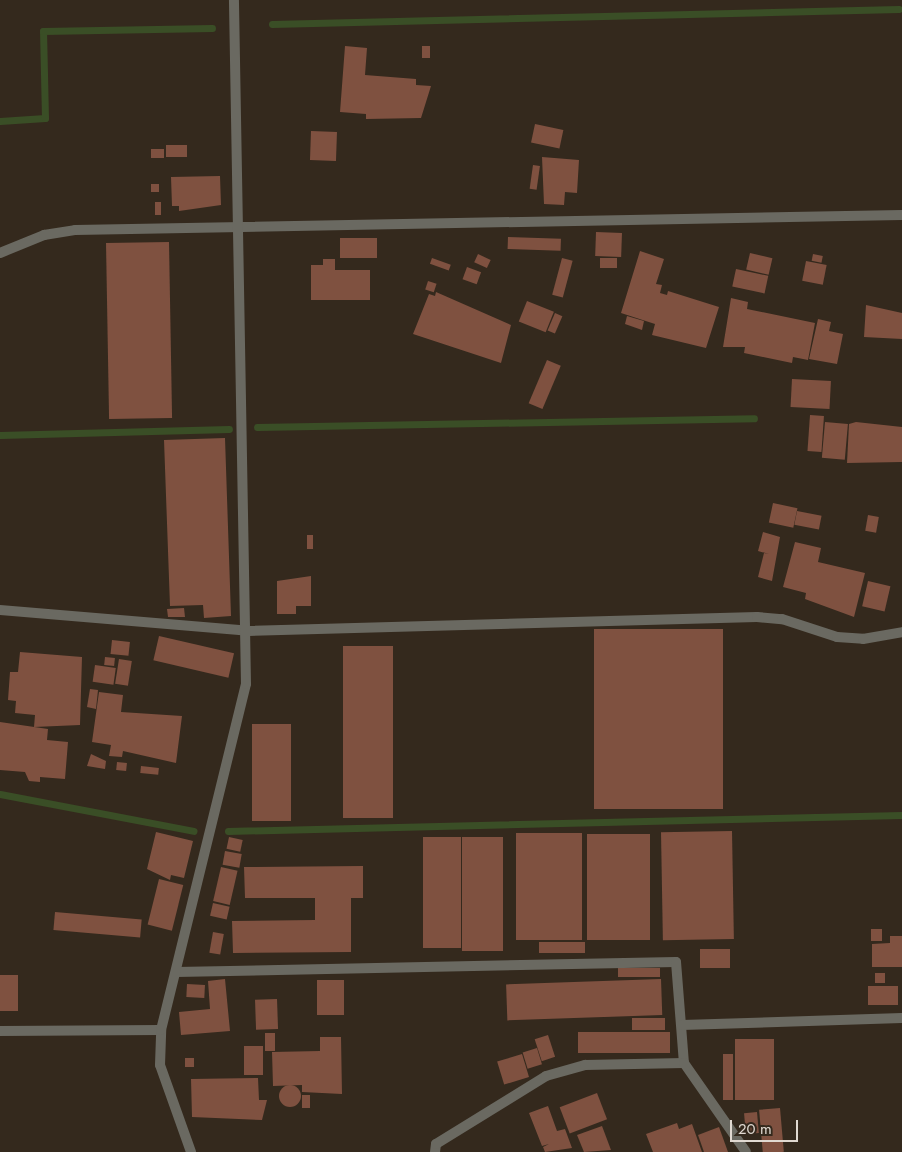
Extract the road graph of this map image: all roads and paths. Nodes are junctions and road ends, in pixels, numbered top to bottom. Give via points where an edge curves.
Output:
1 (234, 0) edge
2 (902, 215) edge
3 (237, 229) junction
4 (0, 253) edge
5 (0, 610) edge
6 (248, 631) junction
7 (902, 632) edge
8 (176, 972) junction
9 (902, 1018) edge
10 (682, 1024) junction
11 (161, 1030) junction
12 (0, 1031) edge
13 (684, 1064) junction
14 (191, 1152) edge
15 (436, 1152) edge
16 (746, 1152) edge

1 - 3 street
2 - 3 street
3 - 4 street via 75,230 44,235
3 - 6 street
5 - 6 street
6 - 7 street via 757,617 782,619 837,636 863,639
6 - 8 street via 246,684 238,725
8 - 10 street via 676,962
8 - 11 street
9 - 10 street
10 - 13 street
11 - 12 street
11 - 14 street via 160,1065
13 - 15 street via 585,1065 546,1076 436,1144
13 - 16 street

